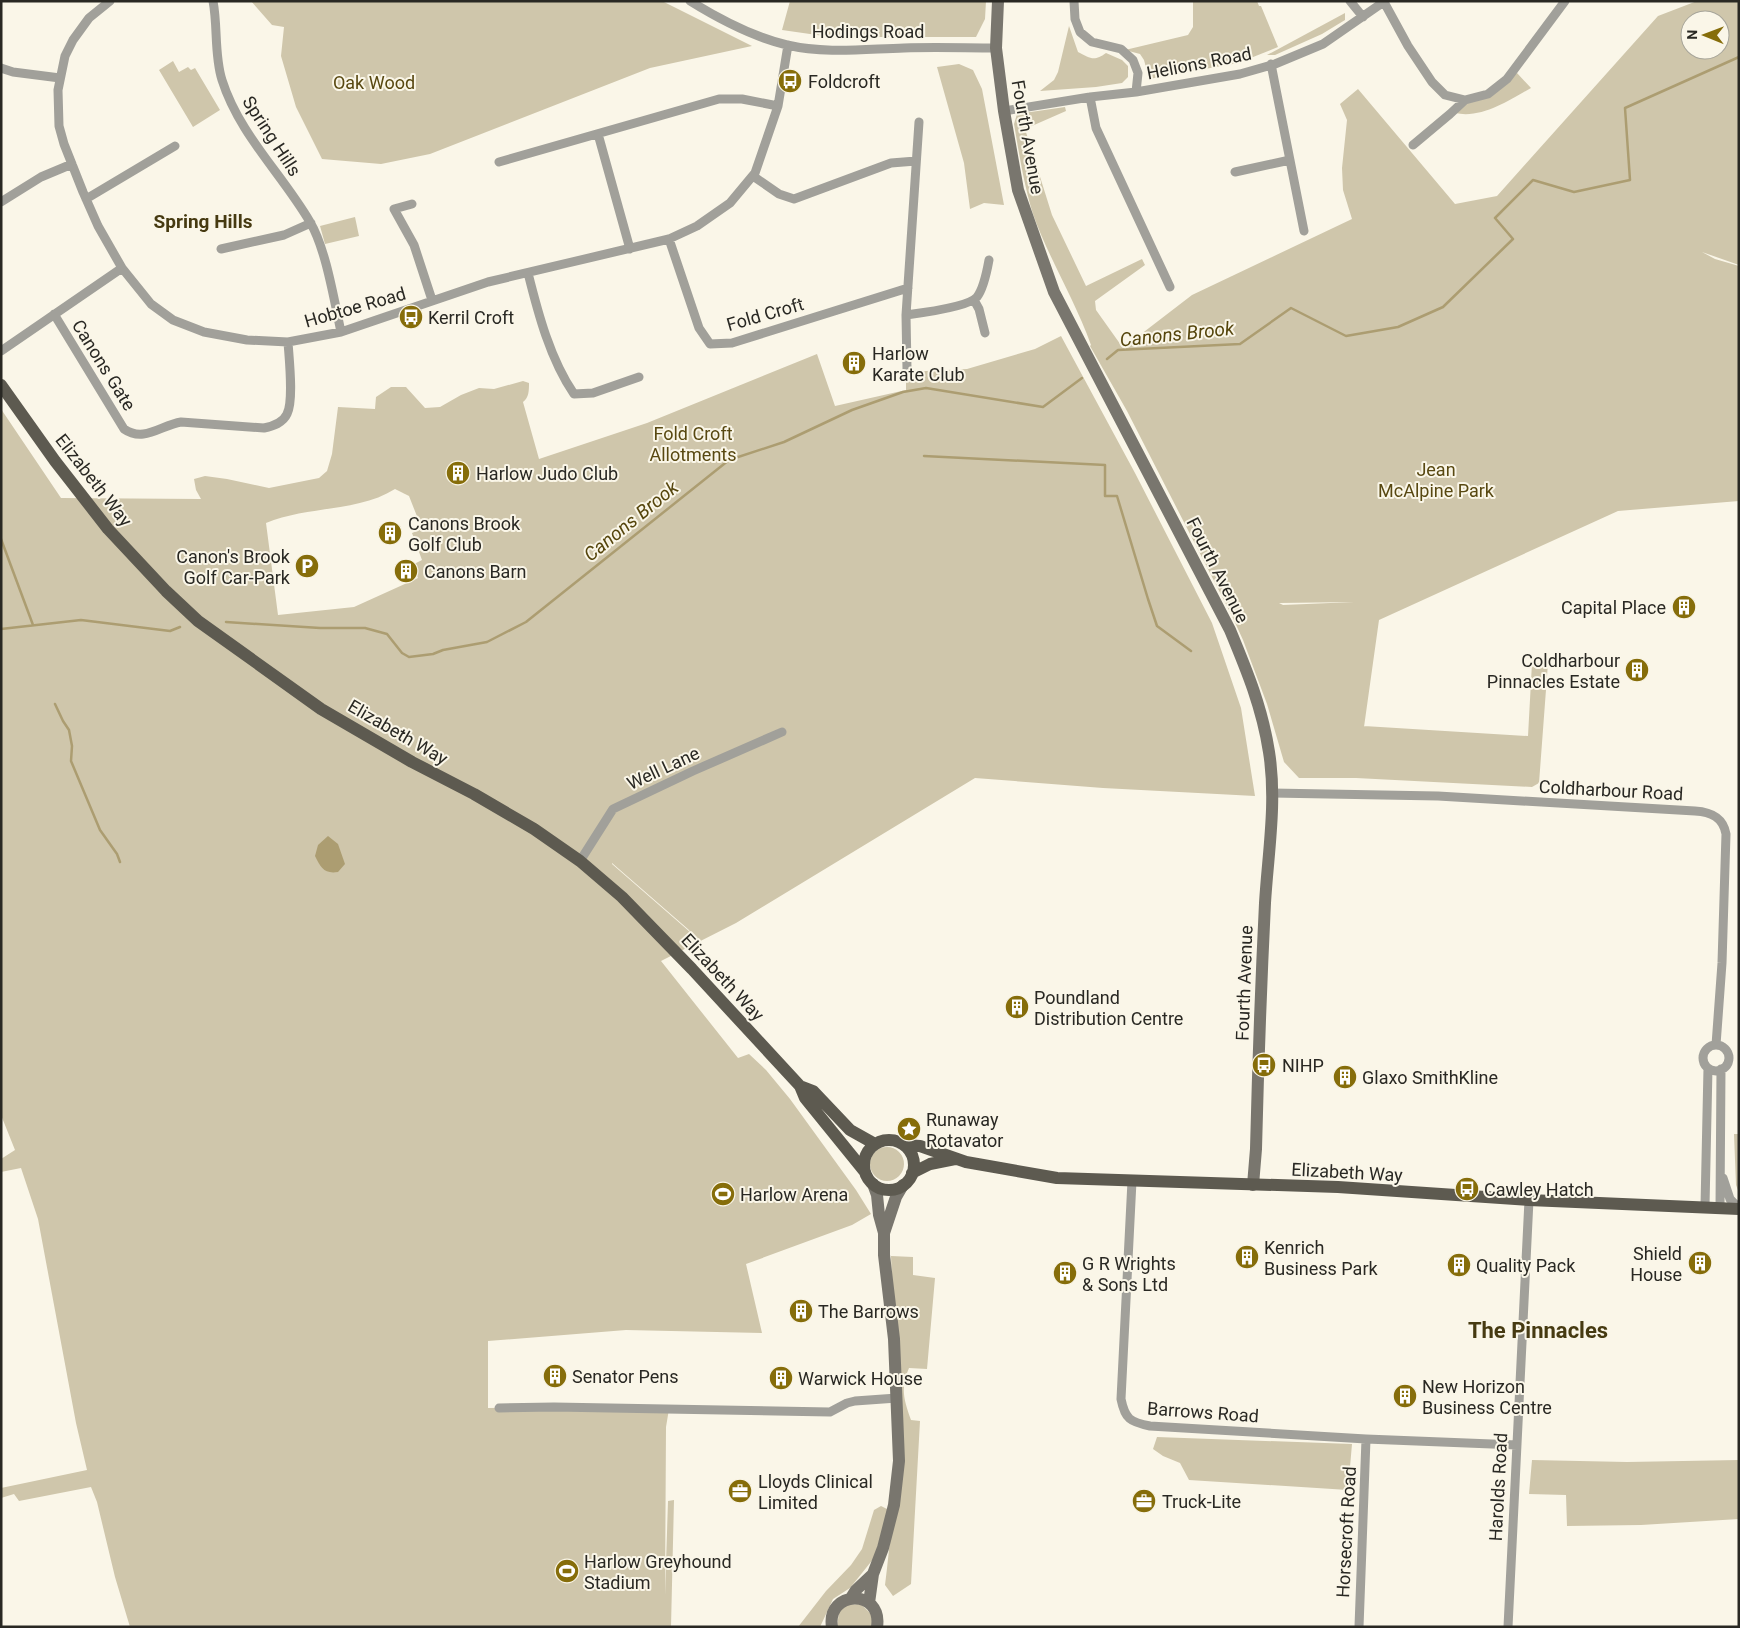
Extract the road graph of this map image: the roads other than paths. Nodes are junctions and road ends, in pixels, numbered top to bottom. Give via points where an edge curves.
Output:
1 (110, 1) edge
2 (213, 1) edge
3 (690, 1) edge
4 (998, 1) edge
5 (1074, 1) edge
6 (1350, 1) edge
7 (1566, 1) edge
8 (1384, 2) edge
9 (705, 5) edge
10 (1363, 17) junction
11 (788, 45) junction
12 (996, 48) junction
13 (1272, 64) junction
14 (1, 68) edge
15 (60, 78) junction
16 (1136, 92) junction
17 (1090, 97) junction
18 (1465, 100) junction
19 (778, 106) junction
20 (1004, 111) junction
21 (919, 122) dead end
22 (598, 134) junction
23 (1413, 145) dead end
24 (175, 146) dead end
25 (1290, 160) junction
26 (499, 162) dead end
27 (916, 162) junction
28 (72, 164) junction
29 (1235, 172) dead end
30 (753, 176) junction
31 (86, 199) junction
32 (1, 202) edge
33 (412, 204) dead end
34 (310, 223) junction
35 (1304, 231) dead end
36 (669, 240) junction
37 (221, 249) dead end
38 (630, 249) junction
39 (989, 260) dead end
40 (122, 268) junction
41 (528, 273) junction
42 (1170, 287) dead end
43 (908, 288) junction
44 (432, 300) junction
45 (974, 300) junction
46 (54, 314) junction
47 (906, 315) junction
48 (341, 332) junction
49 (985, 333) dead end
50 (288, 342) junction
51 (1, 351) edge
52 (907, 369) dead end
53 (640, 377) dead end
54 (1, 385) edge
55 (782, 732) dead end
56 (1272, 793) junction
57 (580, 861) junction
58 (1716, 1045) junction
59 (1708, 1068) junction
60 (1721, 1069) junction
61 (800, 1086) junction
62 (875, 1144) junction
63 (905, 1145) junction
64 (955, 1159) junction
65 (1720, 1166) junction
66 (865, 1172) junction
67 (912, 1173) junction
68 (1132, 1181) junction
69 (873, 1184) junction
70 (903, 1185) junction
71 (1253, 1185) junction
72 (1529, 1200) junction
73 (1705, 1206) junction
74 (1720, 1207) junction
75 (1739, 1208) edge
76 (884, 1233) junction
77 (897, 1398) junction
78 (499, 1408) dead end
79 (1366, 1439) junction
80 (1517, 1445) junction
81 (873, 1574) junction
82 (851, 1598) junction
83 (869, 1603) junction
84 (879, 1624) edge
85 (830, 1625) edge
86 (1359, 1627) edge
87 (1508, 1627) edge

1 - 15 street, Hobtoe Road via 89,18 73,40
2 - 34 street, Spring Hills via 222,79 236,116
3 - 9 street, Hodings Road
4 - 12 street, Fourth Avenue
5 - 16 street via 1074,19 1080,32 1092,42 1121,49 1133,60 1138,73
6 - 10 street
7 - 18 street via 1507,79 1488,94
8 - 10 street, Helions Road
8 - 18 street via 1432,82 1444,95
9 - 11 street, Hodings Road via 743,29
10 - 13 street, Helions Road via 1323,44
11 - 12 street, Hodings Road via 837,50
11 - 19 street, Hobtoe Road
12 - 20 street, Fourth Avenue
13 - 16 street, Helions Road via 1240,74
13 - 25 street
14 - 15 street
15 - 28 street, Hobtoe Road via 60,126
16 - 17 street, Helions Road
17 - 20 street, Helions Road
17 - 42 street via 1096,128
18 - 23 street
19 - 22 street via 742,99 719,99
19 - 30 street, Hobtoe Road
20 - 56 street, Fourth Avenue via 1018,190 1054,292 1225,621 1246,670 1262,715
21 - 27 street
22 - 26 street
22 - 38 street
24 - 31 street
25 - 29 street
25 - 35 street
27 - 30 street via 891,163 794,199 778,194
27 - 43 street
28 - 31 street, Hobtoe Road
28 - 32 street via 41,177
30 - 36 street, Hobtoe Road via 730,203 698,226
31 - 40 street, Hobtoe Road
33 - 44 street via 394,209 414,245
34 - 37 street via 284,235
34 - 48 street, Spring Hills via 322,252
36 - 38 street, Hobtoe Road
36 - 43 street, Fold Croft via 699,328 710,344 732,343
38 - 41 street, Hobtoe Road
39 - 45 street via 979,295
40 - 46 street, Canons Gate
40 - 50 street, Hobtoe Road via 152,304 173,320 204,332 247,340
41 - 44 street, Hobtoe Road
41 - 53 street via 543,326 563,378 574,394 593,393
43 - 47 street
44 - 48 street, Hobtoe Road
45 - 47 street
45 - 49 street
46 - 50 street, Canons Gate via 124,429 138,435 182,422 264,428 280,422 290,404
46 - 51 street, Canons Gate
47 - 52 street
48 - 50 street, Hobtoe Road
54 - 57 main road, Elizabeth Way via 108,529 198,621 321,709 534,829
55 - 57 street, Well Lane via 613,809
56 - 58 street, Coldharbour Road via 1438,796 1695,811 1716,816 1726,834
56 - 71 street, Fourth Avenue
57 - 61 main road, Elizabeth Way via 622,897
58 - 59 street via 1708,1047 1703,1054
58 - 60 street via 1728,1054 1728,1061
59 - 60 street
59 - 73 street
60 - 65 street
61 - 62 main road, Elizabeth Way via 813,1091 850,1130
61 - 66 main road, Elizabeth Way via 805,1098
62 - 63 main road via 891,1140
62 - 66 main road via 865,1156
63 - 64 main road, Elizabeth Way via 920,1146
63 - 67 main road via 913,1158
64 - 67 main road, Elizabeth Way via 930,1164
64 - 68 main road, Elizabeth Way via 1057,1178
65 - 74 street
65 - 75 street via 1725,1188
66 - 69 main road
67 - 70 main road
68 - 71 main road, Elizabeth Way
68 - 79 street, Barrows Road via 1121,1399 1124,1412 1136,1423 1150,1426
69 - 70 main road via 888,1190
69 - 76 street
70 - 76 street
71 - 72 main road, Elizabeth Way via 1338,1187
72 - 73 main road, Elizabeth Way
72 - 80 street, Harolds Road
73 - 74 main road, Elizabeth Way
74 - 75 main road, Elizabeth Way
76 - 77 street
77 - 78 street via 856,1401 830,1412
77 - 81 street via 898,1479 889,1530
79 - 80 street, Barrows Road
79 - 86 street, Horsecroft Road
80 - 87 street, Harolds Road
81 - 82 street
81 - 83 street
82 - 83 street
82 - 85 street via 835,1609
83 - 84 street via 877,1613

